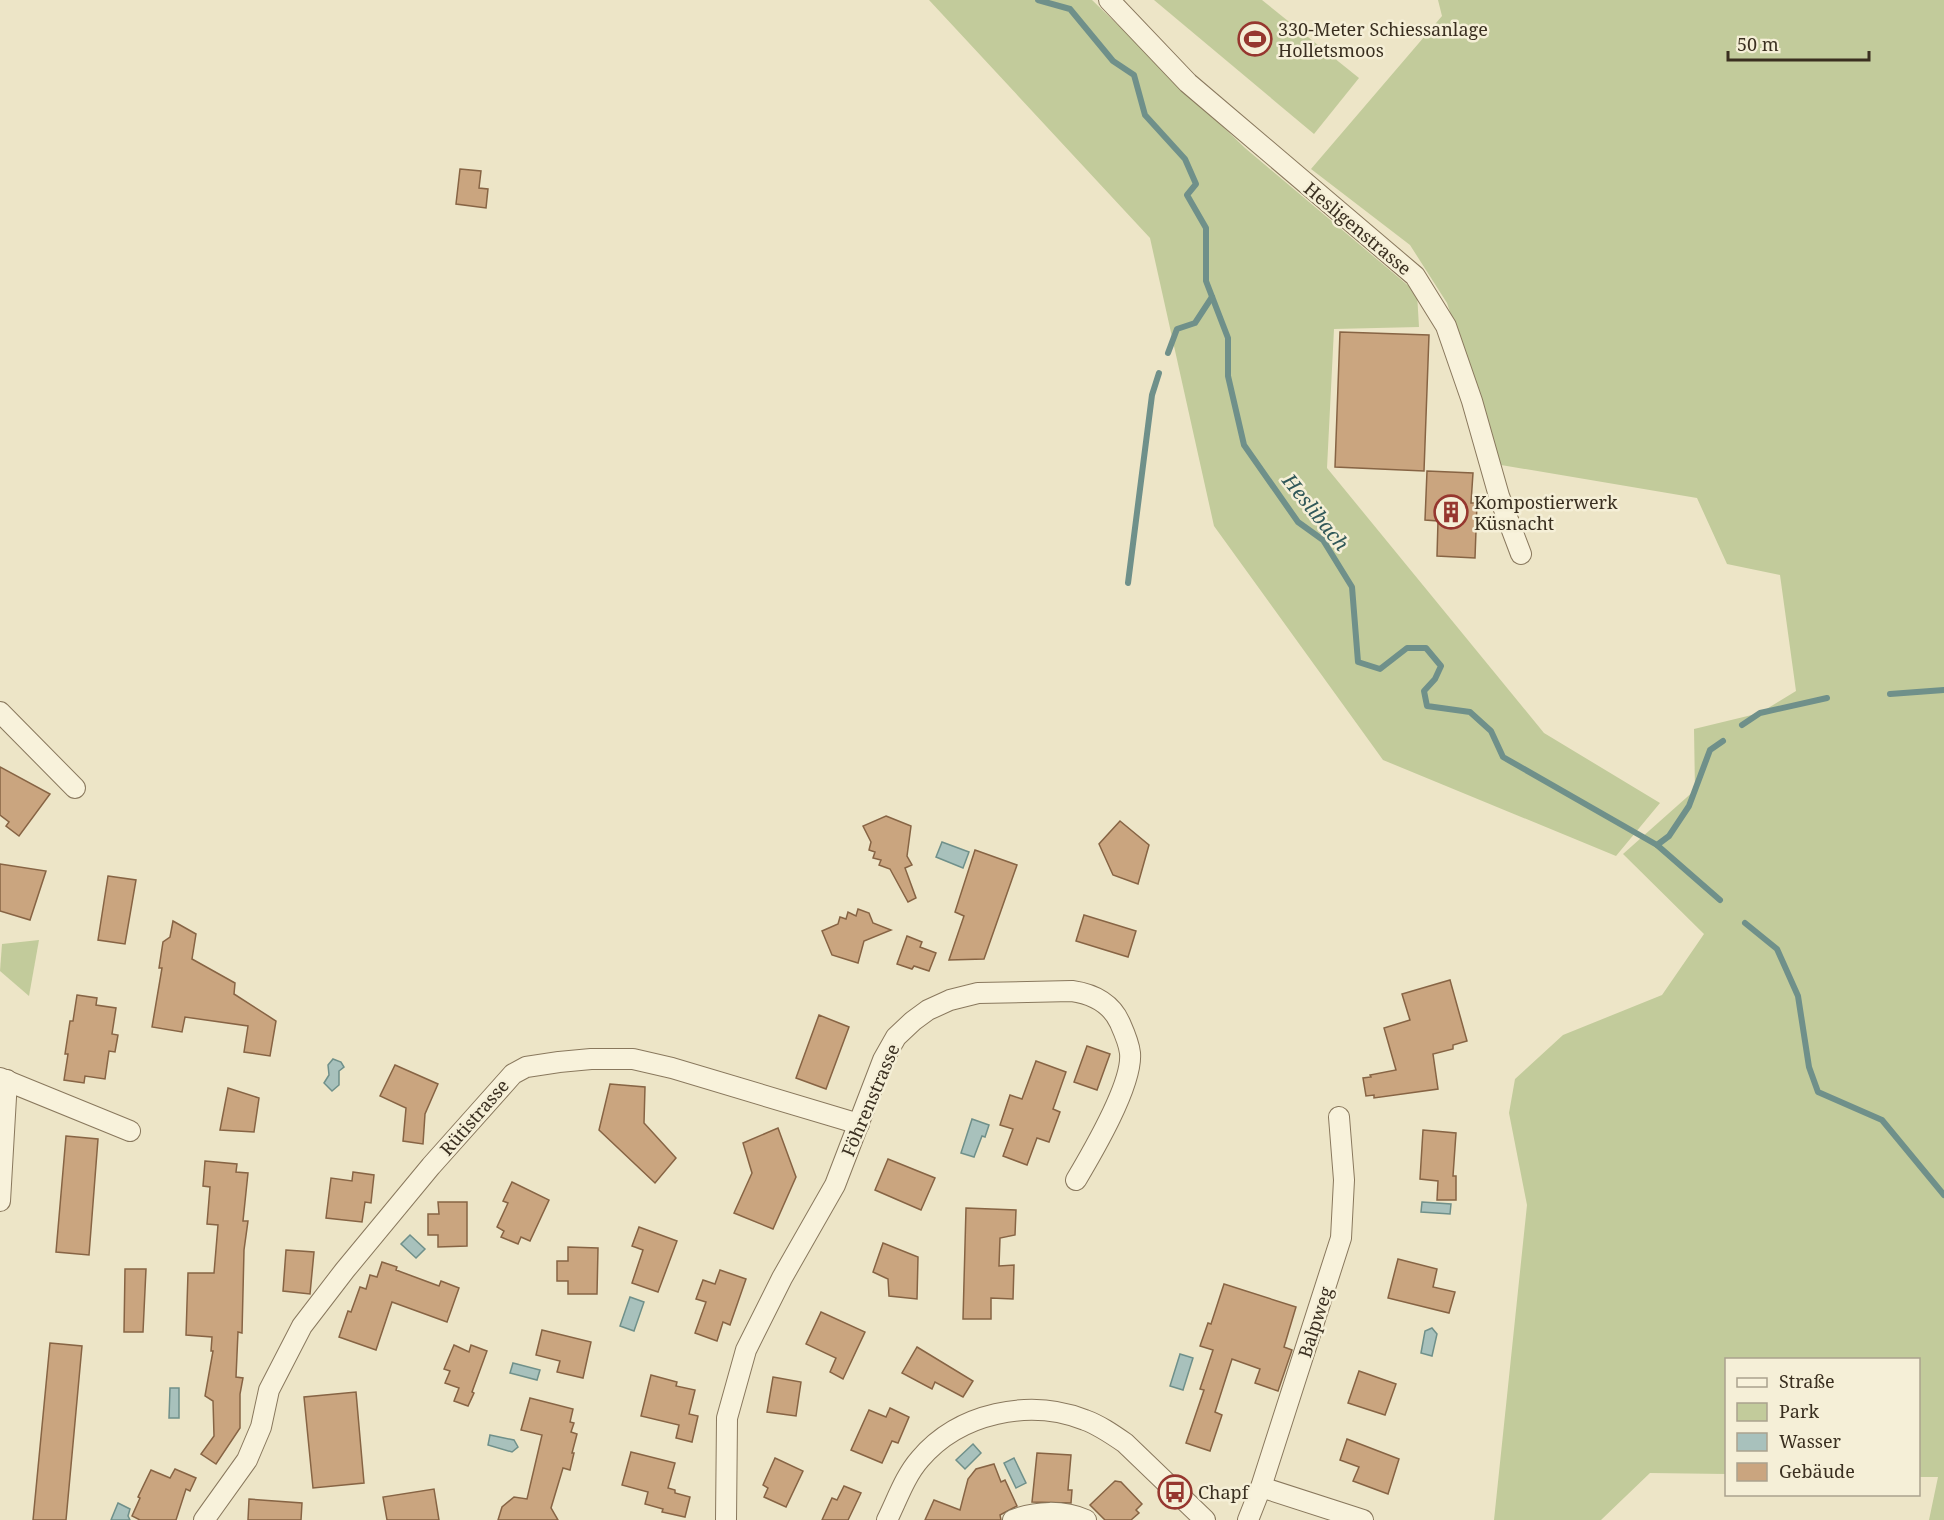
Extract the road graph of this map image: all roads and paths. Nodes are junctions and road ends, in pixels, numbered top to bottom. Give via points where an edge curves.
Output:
1 (1109, 0) edge
2 (1521, 554) dead end
3 (0, 712) edge
4 (75, 788) dead end
5 (4, 1079) edge
6 (1339, 1117) dead end
7 (859, 1124) junction
8 (130, 1131) dead end
9 (1076, 1180) dead end
10 (0, 1201) edge
11 (1261, 1487) junction
12 (204, 1520) edge
13 (726, 1520) edge
14 (887, 1520) edge
15 (1013, 1520) edge
16 (1086, 1520) edge
17 (1205, 1520) edge
18 (1248, 1520) edge
19 (1364, 1520) edge

1 - 2 street, Hesligenstrasse via 1188,83 1415,276 1446,326 1498,496
3 - 4 street
5 - 8 street
5 - 10 street
6 - 11 street, Balpweg via 1344,1180 1341,1238
7 - 9 street, Föhrenstrasse via 896,1037 928,1010 978,993 1085,993 1114,1013 1130,1054 1126,1077 1109,1120
7 - 12 street, Rütistrasse via 633,1059 591,1059 526,1067 513,1074 430,1166 316,1305 268,1390 261,1427 247,1460
7 - 13 street, Föhrenstrasse via 835,1185 746,1350 727,1418
11 - 18 street, Balpweg
11 - 19 street
14 - 17 street via 911,1471 942,1438 956,1428 997,1414 1037,1411 1084,1419 1113,1435
15 - 16 street via 1064,1513

